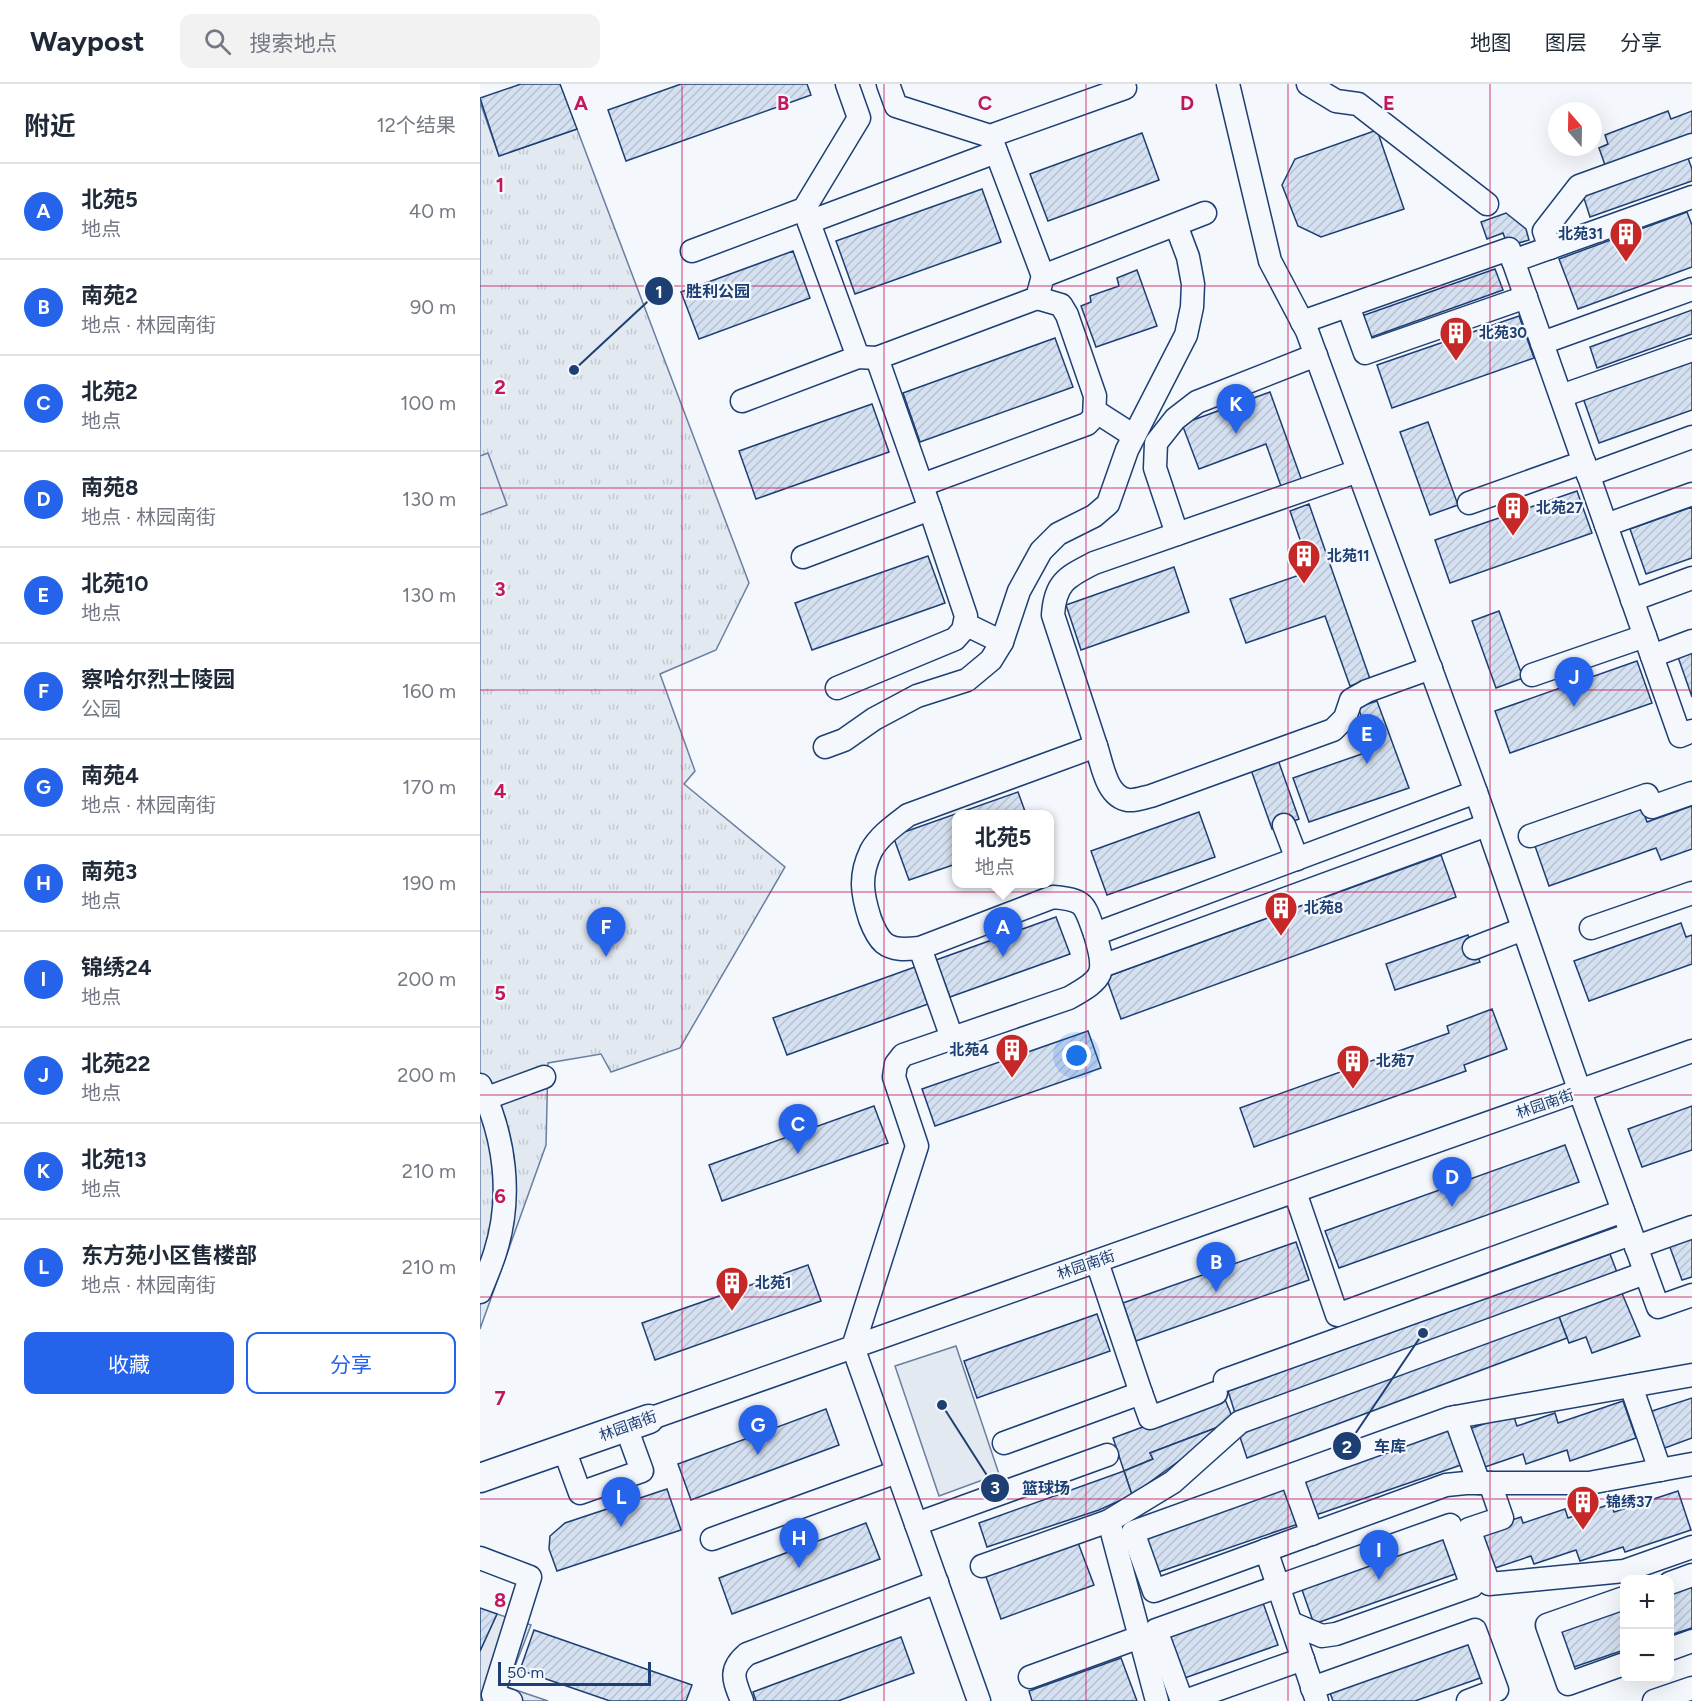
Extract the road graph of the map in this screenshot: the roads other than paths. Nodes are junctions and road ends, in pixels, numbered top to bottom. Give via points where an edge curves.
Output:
1 (847, 84) edge
2 (888, 84) edge
3 (1228, 84) edge
4 (1308, 84) edge
5 (1125, 88) dead end
6 (993, 144) junction
7 (1690, 151) edge
8 (1692, 197) edge
9 (1487, 204) dead end
10 (1205, 213) dead end
11 (807, 216) junction
12 (1176, 225) junction
13 (1550, 248) junction
14 (692, 251) dead end
15 (1514, 261) junction
16 (1043, 276) junction
17 (1692, 289) edge
18 (1526, 297) junction
19 (1037, 298) junction
20 (1348, 306) junction
21 (1302, 322) junction
22 (1542, 343) junction
23 (1692, 350) edge
24 (1316, 355) junction
25 (867, 357) junction
26 (1561, 396) junction
27 (742, 401) dead end
28 (1095, 411) junction
29 (1134, 436) junction
30 (1692, 437) edge
31 (1586, 468) junction
32 (1358, 471) junction
33 (921, 485) junction
34 (1692, 494) edge
35 (1468, 503) dead end
36 (930, 509) junction
37 (1606, 525) junction
38 (1177, 534) junction
39 (803, 557) dead end
40 (1692, 578) edge
41 (1632, 600) junction
42 (964, 624) junction
43 (1002, 642) junction
44 (1692, 642) edge
45 (1648, 646) junction
46 (1431, 668) junction
47 (1532, 675) dead end
48 (837, 688) dead end
49 (1692, 731) edge
50 (1096, 746) junction
51 (825, 747) dead end
52 (1476, 792) junction
53 (1692, 793) edge
54 (1284, 825) dead end
55 (1487, 825) junction
56 (1530, 836) dead end
57 (1297, 859) junction
58 (1692, 893) edge
59 (1591, 928) dead end
60 (1523, 929) junction
61 (1095, 934) junction
62 (920, 948) junction
63 (1474, 948) dead end
64 (1102, 966) junction
65 (952, 1038) junction
66 (1692, 1051) edge
67 (543, 1077) dead end
68 (483, 1092) edge
69 (1580, 1092) junction
70 (1295, 1192) junction
71 (1623, 1211) junction
72 (1692, 1227) edge
73 (1634, 1240) junction
74 (1096, 1262) junction
75 (1645, 1273) junction
76 (480, 1292) edge
77 (1692, 1295) edge
78 (853, 1347) junction
79 (1692, 1375) edge
80 (1631, 1386) junction
81 (1141, 1393) junction
82 (1455, 1417) junction
83 (638, 1423) junction
84 (1004, 1443) dead end
85 (564, 1449) junction
86 (1107, 1455) dead end
87 (1690, 1469) edge
88 (1660, 1470) junction
89 (897, 1472) junction
90 (1290, 1476) junction
91 (480, 1478) edge
92 (1484, 1483) junction
93 (1109, 1521) junction
94 (916, 1524) junction
95 (1312, 1534) junction
96 (712, 1539) dead end
97 (1692, 1547) edge
98 (1266, 1550) junction
99 (480, 1559) edge
100 (982, 1566) dead end
101 (1692, 1575) edge
102 (937, 1582) junction
103 (1674, 1582) edge
104 (1278, 1586) junction
105 (1620, 1599) edge
106 (1291, 1623) junction
107 (1140, 1637) junction
108 (1692, 1641) edge
109 (1674, 1648) edge
110 (1303, 1659) junction
111 (1620, 1665) edge
112 (1030, 1677) dead end
113 (1692, 1688) edge
114 (1315, 1694) edge
115 (512, 1701) edge
116 (742, 1701) edge
117 (979, 1701) edge
118 (1157, 1701) edge
119 (1184, 1701) edge
120 (1468, 1701) edge
121 (1654, 1701) edge

1 - 11 street via 859,118
2 - 6 street via 896,106
3 - 21 street via 1270,261
4 - 9 street via 1336,101 1358,104
5 - 6 street
6 - 11 street
6 - 16 street
7 - 13 street via 1579,186 1544,231
8 - 13 street
10 - 12 street
11 - 14 street
11 - 25 street
12 - 16 street
12 - 29 street via 1188,257 1192,307 1186,335
13 - 15 street
15 - 18 street
15 - 20 street via 1509,249
16 - 19 street
17 - 22 street
18 - 20 street via 1365,353
18 - 22 street
19 - 25 street
19 - 28 street via 1061,305 1067,315 1095,396
20 - 21 street
21 - 24 street
22 - 26 street
23 - 26 street
24 - 32 street
24 - 38 street via 1197,402 1175,419 1156,443 1155,468
25 - 27 street
25 - 33 street
26 - 31 street
28 - 29 street
28 - 33 street via 1087,424
29 - 43 street via 1108,504 1094,516 1058,534 1041,551 1019,591
30 - 31 street
31 - 35 street
31 - 37 street
32 - 38 street
32 - 46 street
33 - 36 street
34 - 37 street
36 - 39 street
36 - 42 street via 966,616
37 - 41 street
38 - 50 street via 1094,563 1069,576 1054,596 1053,615
40 - 41 street
41 - 45 street
42 - 43 street
42 - 48 street via 955,639
43 - 51 street via 991,660 966,680 917,696 874,718 844,740
44 - 45 street
45 - 47 street
45 - 49 street via 1680,736
46 - 50 street via 1352,700 1345,718 1332,730 1152,796 1129,800 1116,794
46 - 52 street
50 - 62 street via 908,815 872,848 864,868 862,895 873,928 885,944 903,950
52 - 55 street
52 - 57 street
53 - 56 street via 1652,807 1647,795
54 - 57 street
55 - 60 street
55 - 64 street
57 - 61 street
58 - 59 street
60 - 63 street
60 - 69 street
61 - 62 street via 1084,907 1074,899 1053,897
61 - 64 street
62 - 65 street
64 - 65 street via 1090,986 1069,998
65 - 78 street via 903,1055 896,1064 894,1077 917,1146
66 - 69 street, 林园南街
67 - 68 street
68 - 76 street via 497,1126 506,1188 496,1253
69 - 70 street, 林园南街
69 - 71 street
70 - 71 street via 1337,1315
70 - 74 street, 林园南街
71 - 73 street
72 - 73 street
73 - 75 street
73 - 81 street via 1221,1386 1150,1418
74 - 78 street, 林园南街
74 - 81 street
75 - 77 street via 1658,1307
75 - 93 street via 1240,1422 1173,1482
78 - 83 street, 林园南街
78 - 89 street
79 - 80 street
80 - 82 street
80 - 88 street
81 - 84 street
82 - 90 street
82 - 92 street
83 - 85 main road, 林园南街
83 - 85 street via 642,1471 580,1493
85 - 91 main road, 林园南街
86 - 94 street
87 - 88 street
88 - 92 street via 1588,1483
89 - 94 street
89 - 96 street
90 - 95 street
90 - 98 street via 1133,1532 1154,1591
92 - 95 street via 1446,1485
92 - 97 street via 1502,1518 1470,1529 1489,1584 1624,1571
93 - 100 street
93 - 107 street
94 - 102 street
95 - 98 street
98 - 104 street
99 - 115 street via 530,1577 493,1695
101 - 103 street
102 - 116 street via 747,1654 734,1671
102 - 117 street
104 - 106 street
104 - 106 street via 1450,1524 1472,1586 1336,1634 1322,1636
104 - 119 street via 1156,1630
105 - 111 street via 1547,1625 1568,1684
106 - 110 street
107 - 112 street
107 - 118 street
108 - 109 street
110 - 114 street
110 - 119 street
113 - 121 street
114 - 120 street via 1475,1630 1497,1690

